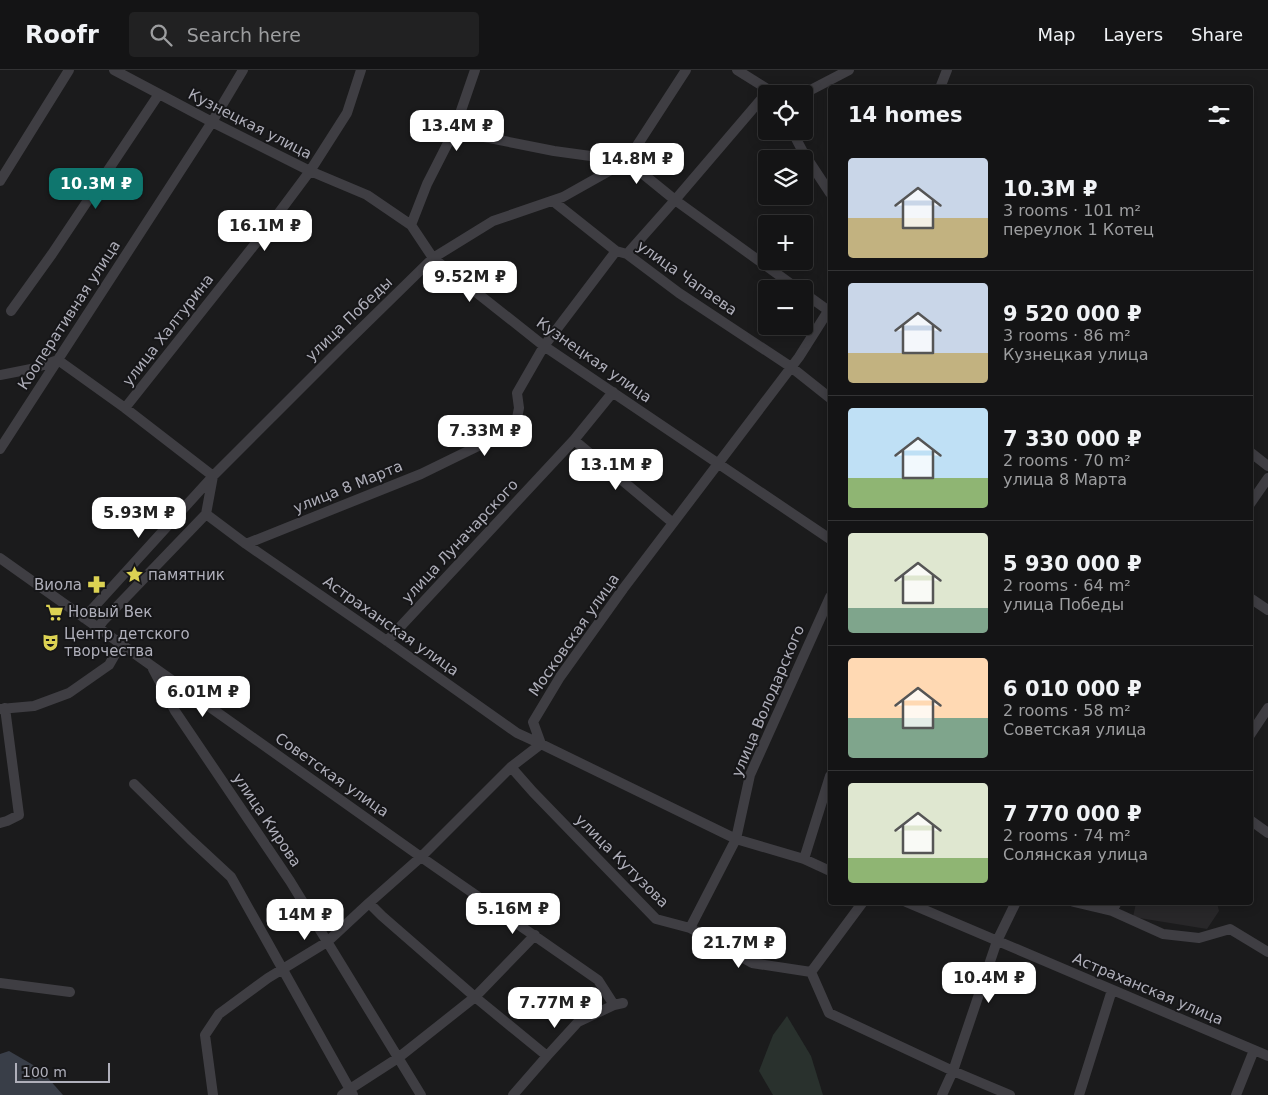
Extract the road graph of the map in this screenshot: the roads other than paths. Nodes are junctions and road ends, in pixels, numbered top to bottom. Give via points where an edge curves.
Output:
1 (69, 70) edge
2 (114, 70) edge
3 (243, 70) edge
4 (360, 70) edge
5 (475, 70) edge
6 (686, 70) edge
7 (737, 70) edge
8 (849, 70) edge
9 (947, 70) edge
10 (760, 85) edge
11 (941, 85) edge
12 (813, 88) edge
13 (159, 94) junction
14 (758, 106) edge
15 (212, 122) junction
16 (454, 131) junction
17 (797, 140) edge
18 (627, 161) junction
19 (310, 171) junction
20 (0, 181) edge
21 (828, 190) edge
22 (675, 200) junction
23 (553, 201) junction
24 (411, 224) junction
25 (621, 253) junction
26 (433, 258) junction
27 (786, 280) edge
28 (813, 299) edge
29 (828, 309) edge
30 (11, 311) dead end
31 (828, 312) edge
32 (544, 346) junction
33 (58, 360) junction
34 (791, 367) junction
35 (0, 375) edge
36 (613, 392) junction
37 (828, 396) edge
38 (125, 408) junction
39 (574, 440) junction
40 (0, 449) edge
41 (1253, 454) edge
42 (718, 463) junction
43 (1268, 466) edge
44 (213, 476) junction
45 (1268, 478) edge
46 (1253, 500) edge
47 (206, 514) junction
48 (673, 523) junction
49 (828, 538) edge
50 (246, 544) junction
51 (0, 558) edge
52 (1253, 600) edge
53 (828, 601) edge
54 (1268, 610) edge
55 (84, 618) junction
56 (98, 628) junction
57 (387, 641) junction
58 (121, 644) junction
59 (151, 666) junction
60 (3, 708) edge
61 (1268, 708) edge
62 (1253, 730) edge
63 (541, 744) junction
64 (512, 767) junction
65 (828, 782) edge
66 (134, 784) dead end
67 (1253, 822) edge
68 (0, 823) edge
69 (1268, 833) edge
70 (736, 839) junction
71 (421, 857) junction
72 (804, 859) junction
73 (828, 869) edge
74 (369, 903) junction
75 (861, 905) edge
76 (913, 905) edge
77 (1015, 905) edge
78 (1098, 905) edge
79 (1114, 907) edge
80 (690, 928) junction
81 (535, 935) junction
82 (997, 941) junction
83 (327, 942) junction
84 (1268, 952) edge
85 (282, 969) junction
86 (811, 972) junction
87 (0, 984) edge
88 (1112, 990) junction
89 (70, 992) dead end
90 (475, 997) junction
91 (1254, 1050) junction
92 (547, 1056) junction
93 (1268, 1056) edge
94 (398, 1058) junction
95 (953, 1071) junction
96 (348, 1093) edge
97 (213, 1095) edge
98 (421, 1095) edge
99 (513, 1095) edge
100 (942, 1095) edge
101 (1010, 1095) edge
102 (1080, 1095) edge
103 (1236, 1095) edge

1 - 20 street
2 - 13 street, Кузнецкая улица
3 - 15 street, Кооперативная улица
4 - 19 street, улица Халтурина via 347,113
5 - 16 street
6 - 18 street, улица Победы
7 - 10 street
8 - 12 street
9 - 11 street
13 - 15 street, Кузнецкая улица
13 - 30 street
14 - 22 street, улица 8 Марта
15 - 19 street, Кузнецкая улица
15 - 33 street, Кооперативная улица
16 - 18 street via 554,151
16 - 24 street
17 - 21 street
18 - 22 street
18 - 23 street, улица Победы
19 - 24 street, Кузнецкая улица via 367,195
19 - 38 street, улица Халтурина
22 - 25 street, улица 8 Марта
22 - 27 street
23 - 25 street, улица Чапаева
23 - 26 street, улица Победы via 493,221
24 - 26 street, Кузнецкая улица
25 - 32 street, улица 8 Марта
25 - 34 street, улица Чапаева
26 - 32 street, Кузнецкая улица
26 - 44 street, улица Победы
28 - 29 street
31 - 34 street, Московская улица
32 - 36 street, Кузнецкая улица
32 - 50 street, улица 8 Марта via 517,393 516,428 421,474
33 - 35 street via 31,370
33 - 38 street
33 - 40 street, Кооперативная улица
34 - 37 street, улица Чапаева
34 - 42 street, Московская улица
36 - 39 street, улица Луначарского
36 - 42 street, Кузнецкая улица
38 - 44 street
39 - 48 street
39 - 57 street, улица Луначарского
41 - 43 street
42 - 48 street, Московская улица
42 - 49 street, Кузнецкая улица
44 - 47 street
44 - 55 street, улица Победы
45 - 46 street
47 - 50 street, Астраханская улица
47 - 56 street
48 - 63 street, Московская улица via 560,677 533,722
50 - 57 street, Астраханская улица
51 - 55 street, Советская улица
52 - 54 street
53 - 70 street, улица Володарского via 750,775
55 - 56 street, Советская улица
56 - 58 street, Советская улица
57 - 63 street, Астраханская улица via 517,733
58 - 59 street, Советская улица
58 - 60 street via 109,665 69,693 34,706
59 - 71 street, Советская улица
59 - 83 street, улица Кирова via 175,711 290,881
60 - 68 street via 20,815
61 - 62 street
63 - 64 street
63 - 70 street, Астраханская улица
64 - 71 street
64 - 80 street, улица Кутузова via 656,918
65 - 72 street
66 - 85 street via 231,877
67 - 69 street
70 - 72 street, Астраханская улица
70 - 80 street, улица Володарского
71 - 74 street
71 - 81 street, Советская улица
72 - 73 street, Астраханская улица
74 - 83 street
74 - 90 street
75 - 86 street
76 - 82 street, Астраханская улица
77 - 82 street
78 - 79 street
79 - 84 street via 1164,934 1200,938 1230,929
80 - 86 street, улица Кутузова via 752,962
81 - 90 street
81 - 92 street, Советская улица via 598,980 618,1004 578,1022
82 - 88 street, Астраханская улица
82 - 95 street
83 - 85 street
83 - 94 street, улица Кирова
85 - 96 street
85 - 97 street via 219,1014 205,1036
86 - 95 street via 829,1013
87 - 89 street
88 - 91 street, Астраханская улица
88 - 102 street
90 - 92 street
90 - 94 street
91 - 93 street, Астраханская улица
91 - 103 street
92 - 99 street
94 - 96 street
94 - 98 street, улица Кирова
95 - 100 street
95 - 101 street

